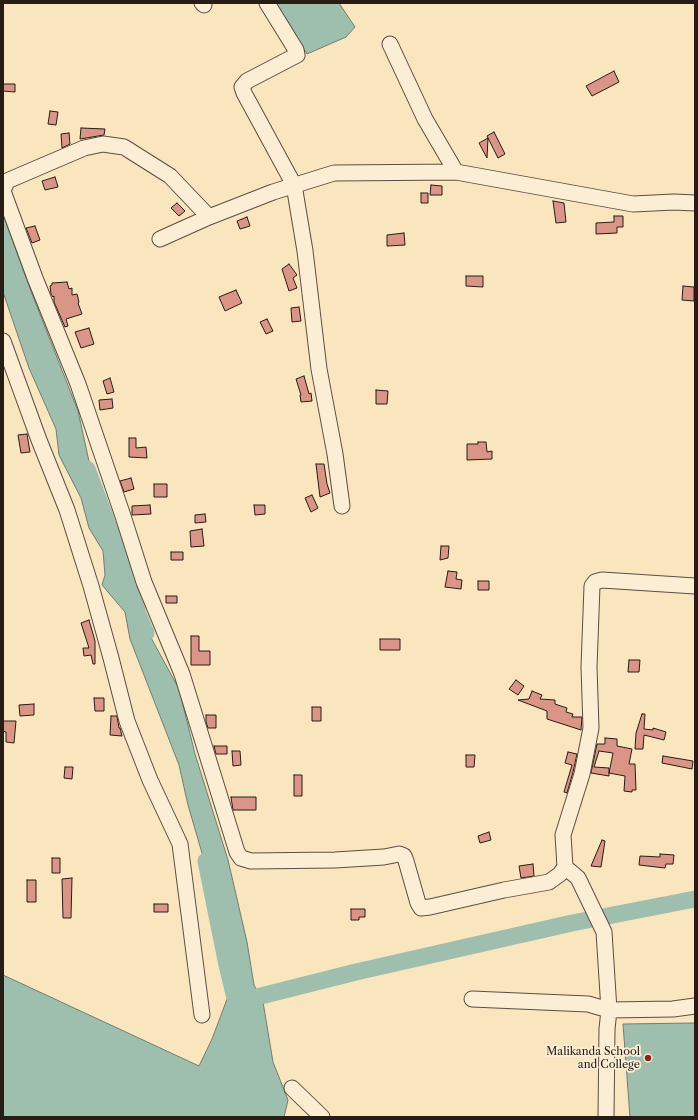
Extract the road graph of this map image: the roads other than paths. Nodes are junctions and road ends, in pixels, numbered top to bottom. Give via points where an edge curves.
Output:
1 (267, 3) edge
2 (390, 44) dead end
3 (456, 172) junction
4 (294, 185) junction
5 (695, 203) edge
6 (210, 217) junction
7 (160, 238) dead end
8 (3, 341) edge
9 (342, 506) dead end
10 (695, 586) edge
11 (564, 867) junction
12 (472, 999) dead end
13 (695, 1006) edge
14 (609, 1010) junction
15 (202, 1015) dead end
16 (292, 1088) dead end
17 (322, 1117) edge
18 (606, 1117) edge

1 - 4 street via 297,55 247,81 242,87
2 - 3 street via 424,119
3 - 4 street via 334,173
3 - 5 street via 633,204
4 - 6 street
4 - 9 street via 305,251 319,369
6 - 7 street
6 - 11 street via 170,176 124,146 103,144 84,148 6,181 3,191 78,384 144,582 182,674 237,852 241,858 251,861 335,860 399,854 404,856 421,908 550,882
8 - 15 street via 67,510 91,586 127,721 150,780 180,844
10 - 11 street via 602,580 592,586 589,667 591,728 582,774 563,835
11 - 14 street via 578,878 604,932
12 - 14 street via 588,1004
13 - 14 street
14 - 18 street
16 - 17 street

